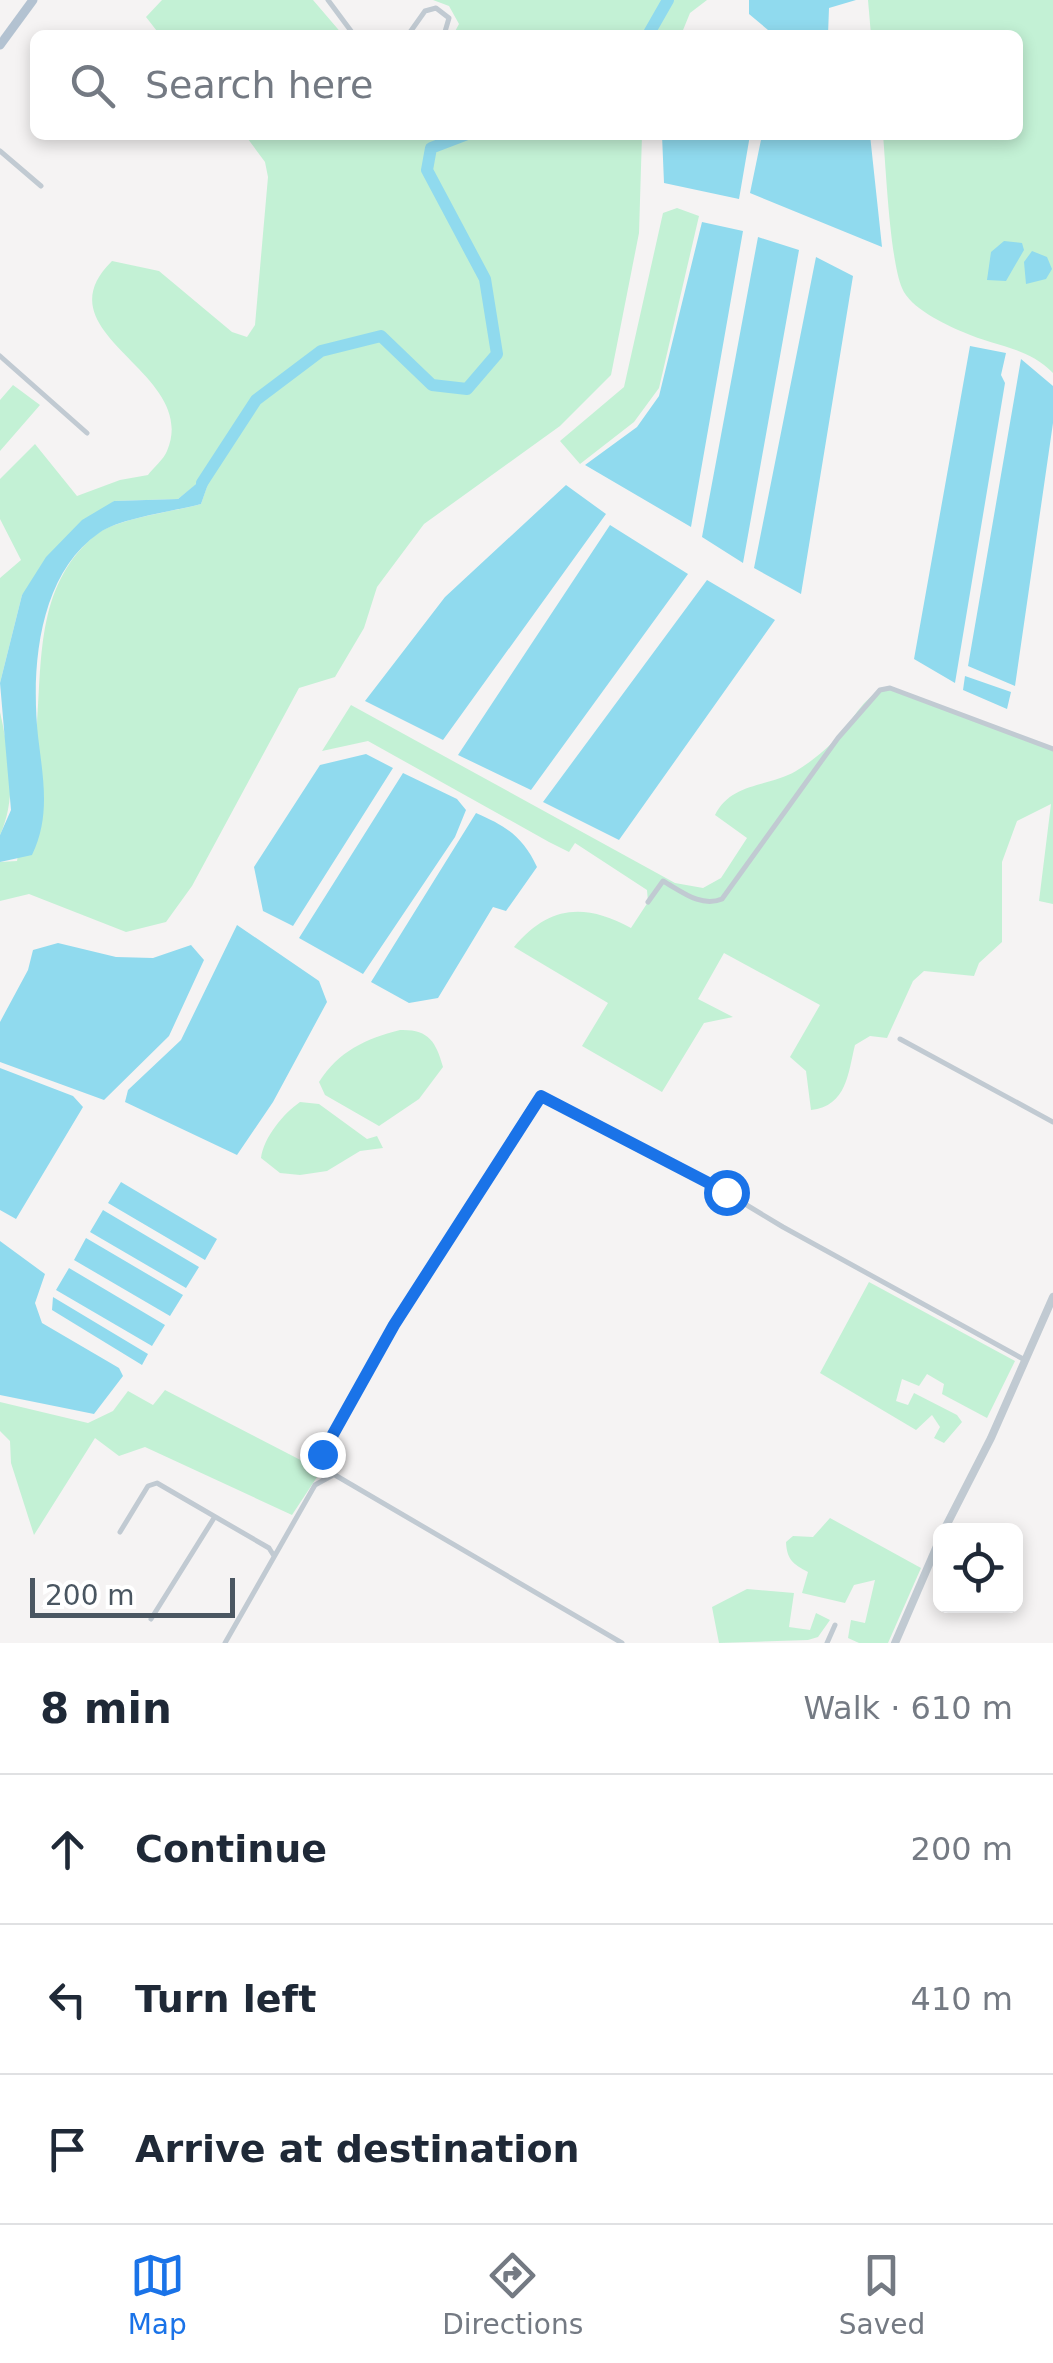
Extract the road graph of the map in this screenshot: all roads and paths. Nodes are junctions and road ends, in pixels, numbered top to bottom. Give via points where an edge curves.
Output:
1 (33, 0) edge
2 (328, 0) edge
3 (350, 30) edge
4 (412, 30) edge
5 (445, 30) edge
6 (0, 45) edge
7 (0, 152) edge
8 (41, 186) dead end
9 (0, 356) edge
10 (87, 433) dead end
11 (1053, 749) edge
12 (648, 902) dead end
13 (900, 1039) dead end
14 (1053, 1122) edge
15 (1053, 1297) edge
16 (1025, 1360) junction
17 (320, 1466) junction
18 (333, 1474) junction
19 (324, 1478) junction
20 (214, 1518) junction
21 (947, 1523) edge
22 (120, 1532) dead end
23 (281, 1543) junction
24 (269, 1548) junction
25 (933, 1555) edge
26 (274, 1556) junction
27 (151, 1619) dead end
28 (835, 1625) dead end
29 (225, 1643) edge
30 (622, 1643) edge
31 (827, 1643) edge
32 (895, 1643) edge

1 - 6 main road
2 - 3 street
4 - 5 street via 436,8 449,18
7 - 8 street
9 - 10 street
11 - 12 street via 890,688 880,690 722,899 698,900 663,881
13 - 14 street
15 - 16 street
16 - 17 street via 545,1095 532,1104 394,1325
16 - 21 street
17 - 18 street
17 - 19 street
18 - 19 street
18 - 30 street
19 - 23 street
20 - 22 street via 152,1482
20 - 24 street
20 - 27 street
23 - 24 street
23 - 26 street
24 - 26 street
25 - 32 street
26 - 29 street
28 - 31 street

